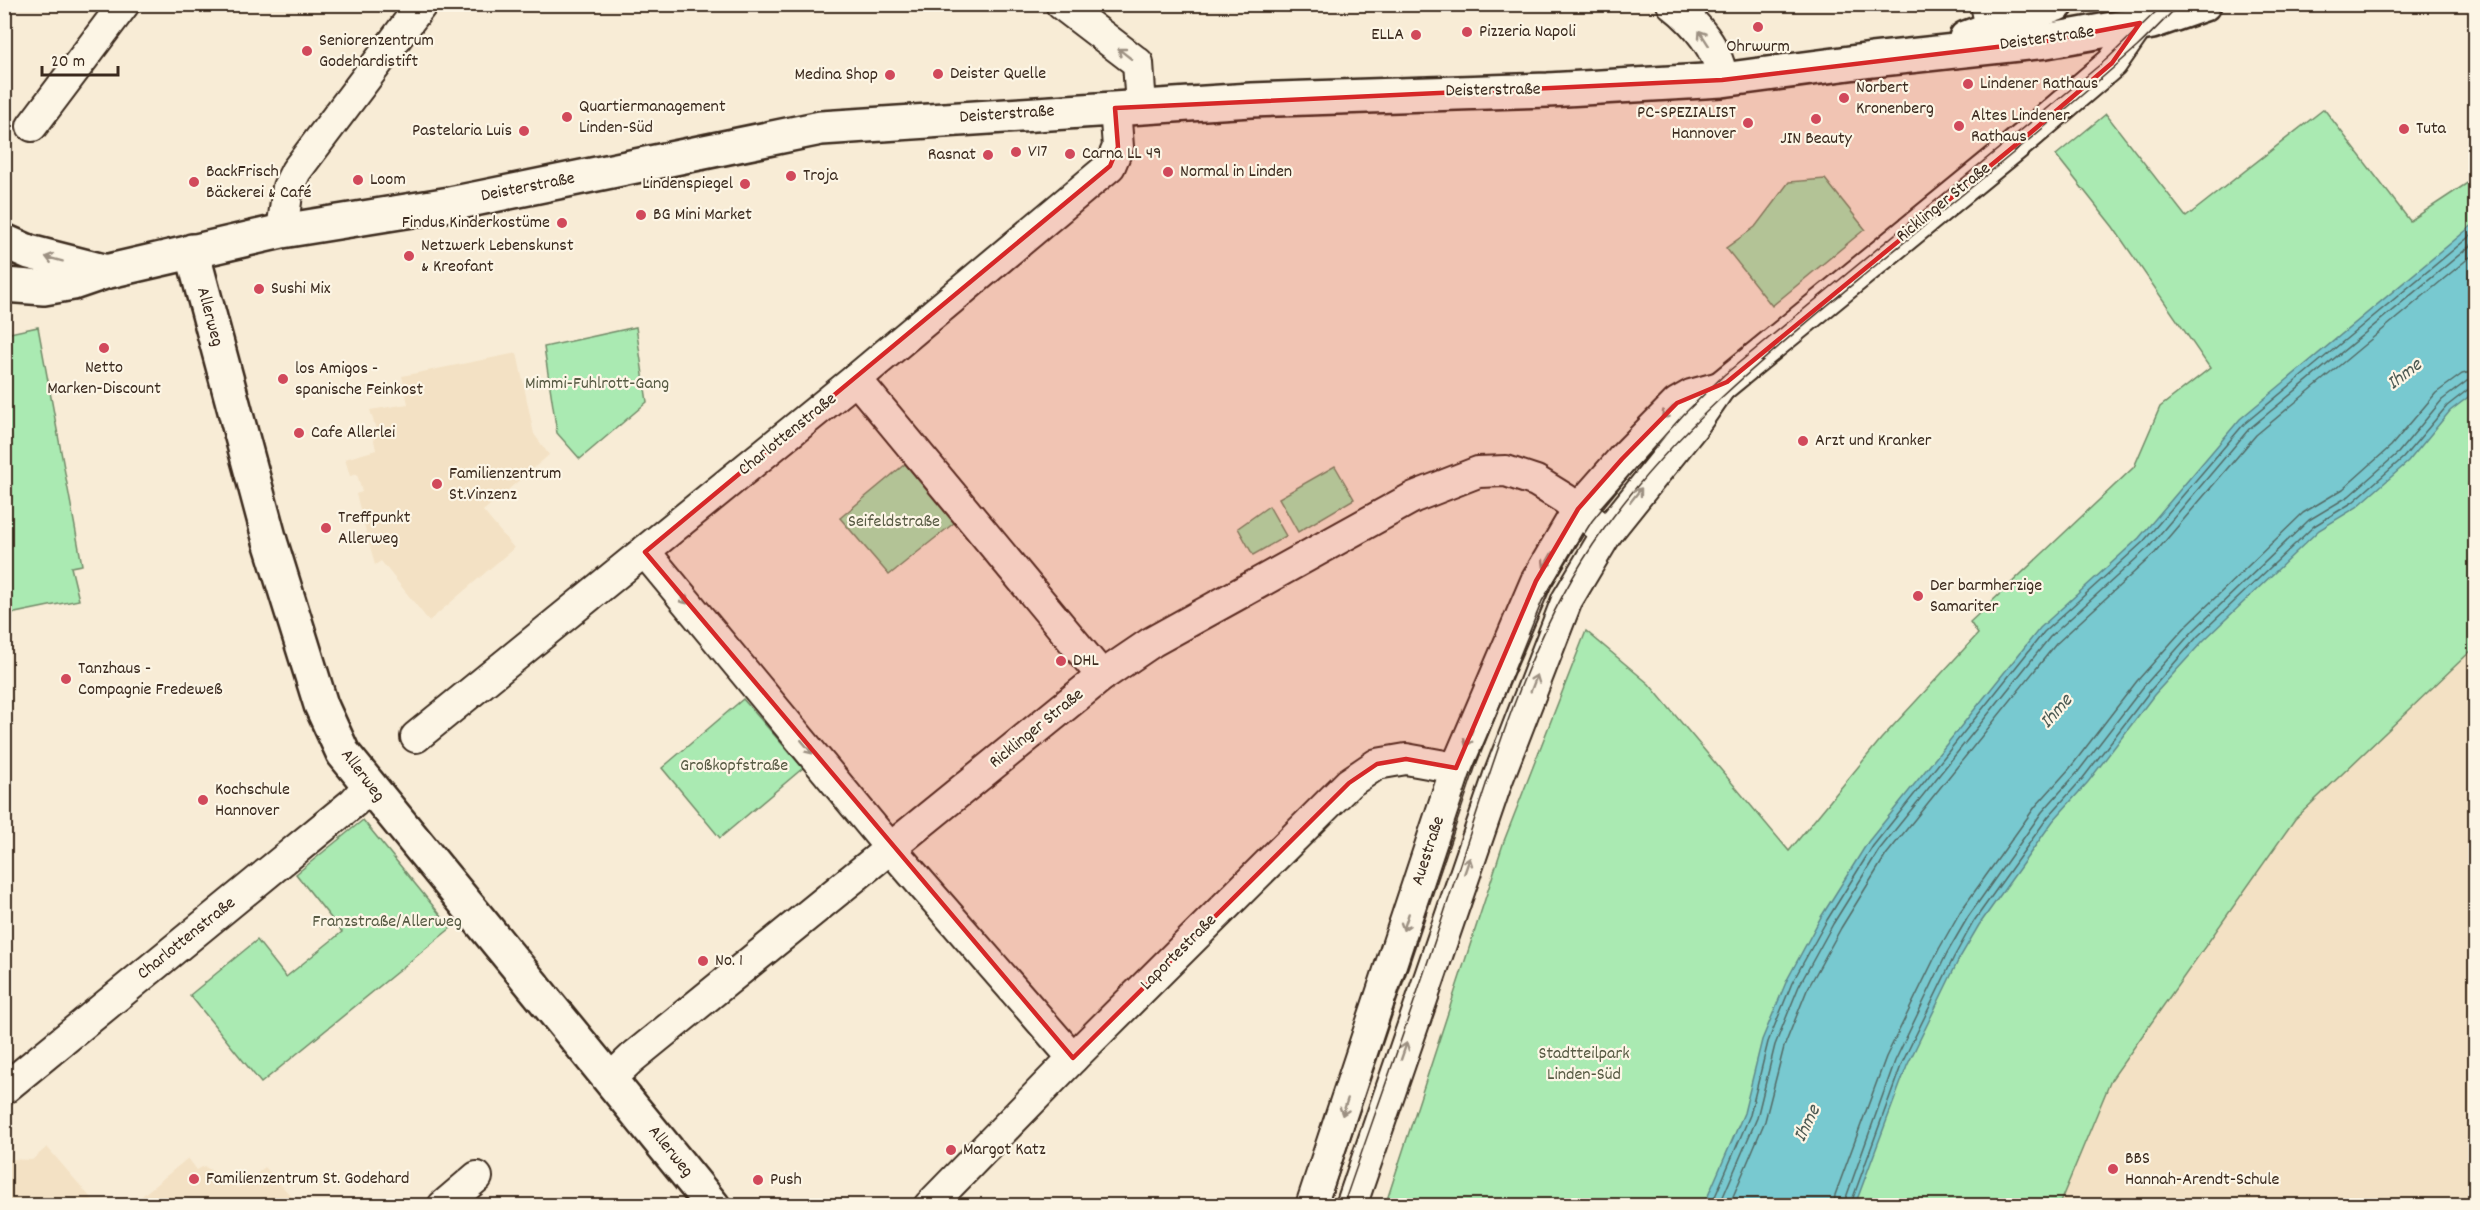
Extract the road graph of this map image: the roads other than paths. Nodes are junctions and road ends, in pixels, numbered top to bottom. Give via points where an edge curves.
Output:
1 (124, 4) edge
2 (422, 4) edge
3 (1061, 4) edge
4 (1672, 4) edge
5 (2057, 4) edge
6 (2204, 4) edge
7 (2146, 14) edge
8 (1989, 16) edge
9 (1922, 54) junction
10 (1722, 80) junction
11 (1128, 107) junction
12 (32, 126) dead end
13 (282, 231) junction
14 (4, 241) edge
15 (192, 251) junction
16 (105, 272) junction
17 (4, 285) edge
18 (856, 379) junction
19 (1720, 387) junction
20 (1578, 509) junction
21 (1607, 532) junction
22 (645, 552) junction
23 (1102, 676) junction
24 (416, 737) dead end
25 (1456, 768) junction
26 (368, 786) junction
27 (891, 849) junction
28 (1073, 1058) junction
29 (611, 1078) junction
30 (4, 1089) edge
31 (477, 1177) dead end
32 (443, 1206) edge
33 (713, 1206) edge
34 (929, 1206) edge
35 (1311, 1206) edge
36 (1351, 1206) edge

1 - 12 street
2 - 13 street via 296,171 288,187
11 -> 3 street, Charlottenstraße via 1138,63
10 -> 4 street via 1721,65 1691,19
5 - 8 street, Deisterstraße
6 - 7 street, Deisterstraße via 2167,18
7 - 9 street, Deisterstraße via 2046,42
7 - 19 street, Ricklinger Straße via 2112,63
8 - 9 street, Deisterstraße
9 - 10 street, Deisterstraße
10 - 11 street, Deisterstraße
11 - 13 street, Deisterstraße via 821,128 450,204
11 - 18 street, Charlottenstraße via 1110,166
13 - 15 street, Deisterstraße
16 -> 14 street, Deisterstraße via 29,252
15 - 16 street, Deisterstraße
15 - 26 street, Allerweg via 261,508 321,705 343,753
16 - 17 street, Deisterstraße via 44,288
18 - 22 street, Charlottenstraße
18 - 23 street
19 -> 20 street, Ricklinger Straße via 1677,403
21 -> 19 street, Ricklinger Straße
20 - 21 street, Ricklinger Straße
20 - 23 street, Ricklinger Straße via 1522,475 1490,471 1464,476 1414,497 1152,642
20 -> 25 street, Auestraße via 1536,581
36 -> 21 street via 1497,778 1567,600
22 - 24 street, Charlottenstraße
22 -> 27 street
23 - 27 street, Ricklinger Straße
25 - 28 street, Laportestraße via 1406,759 1377,764 1349,783
25 -> 35 street, Auestraße
26 - 29 street, Allerweg
26 - 30 street, Charlottenstraße via 354,802
27 - 28 street
27 - 29 street, Ricklinger Straße
28 - 34 street, Laportestraße
29 - 33 street, Allerweg
31 - 32 street

